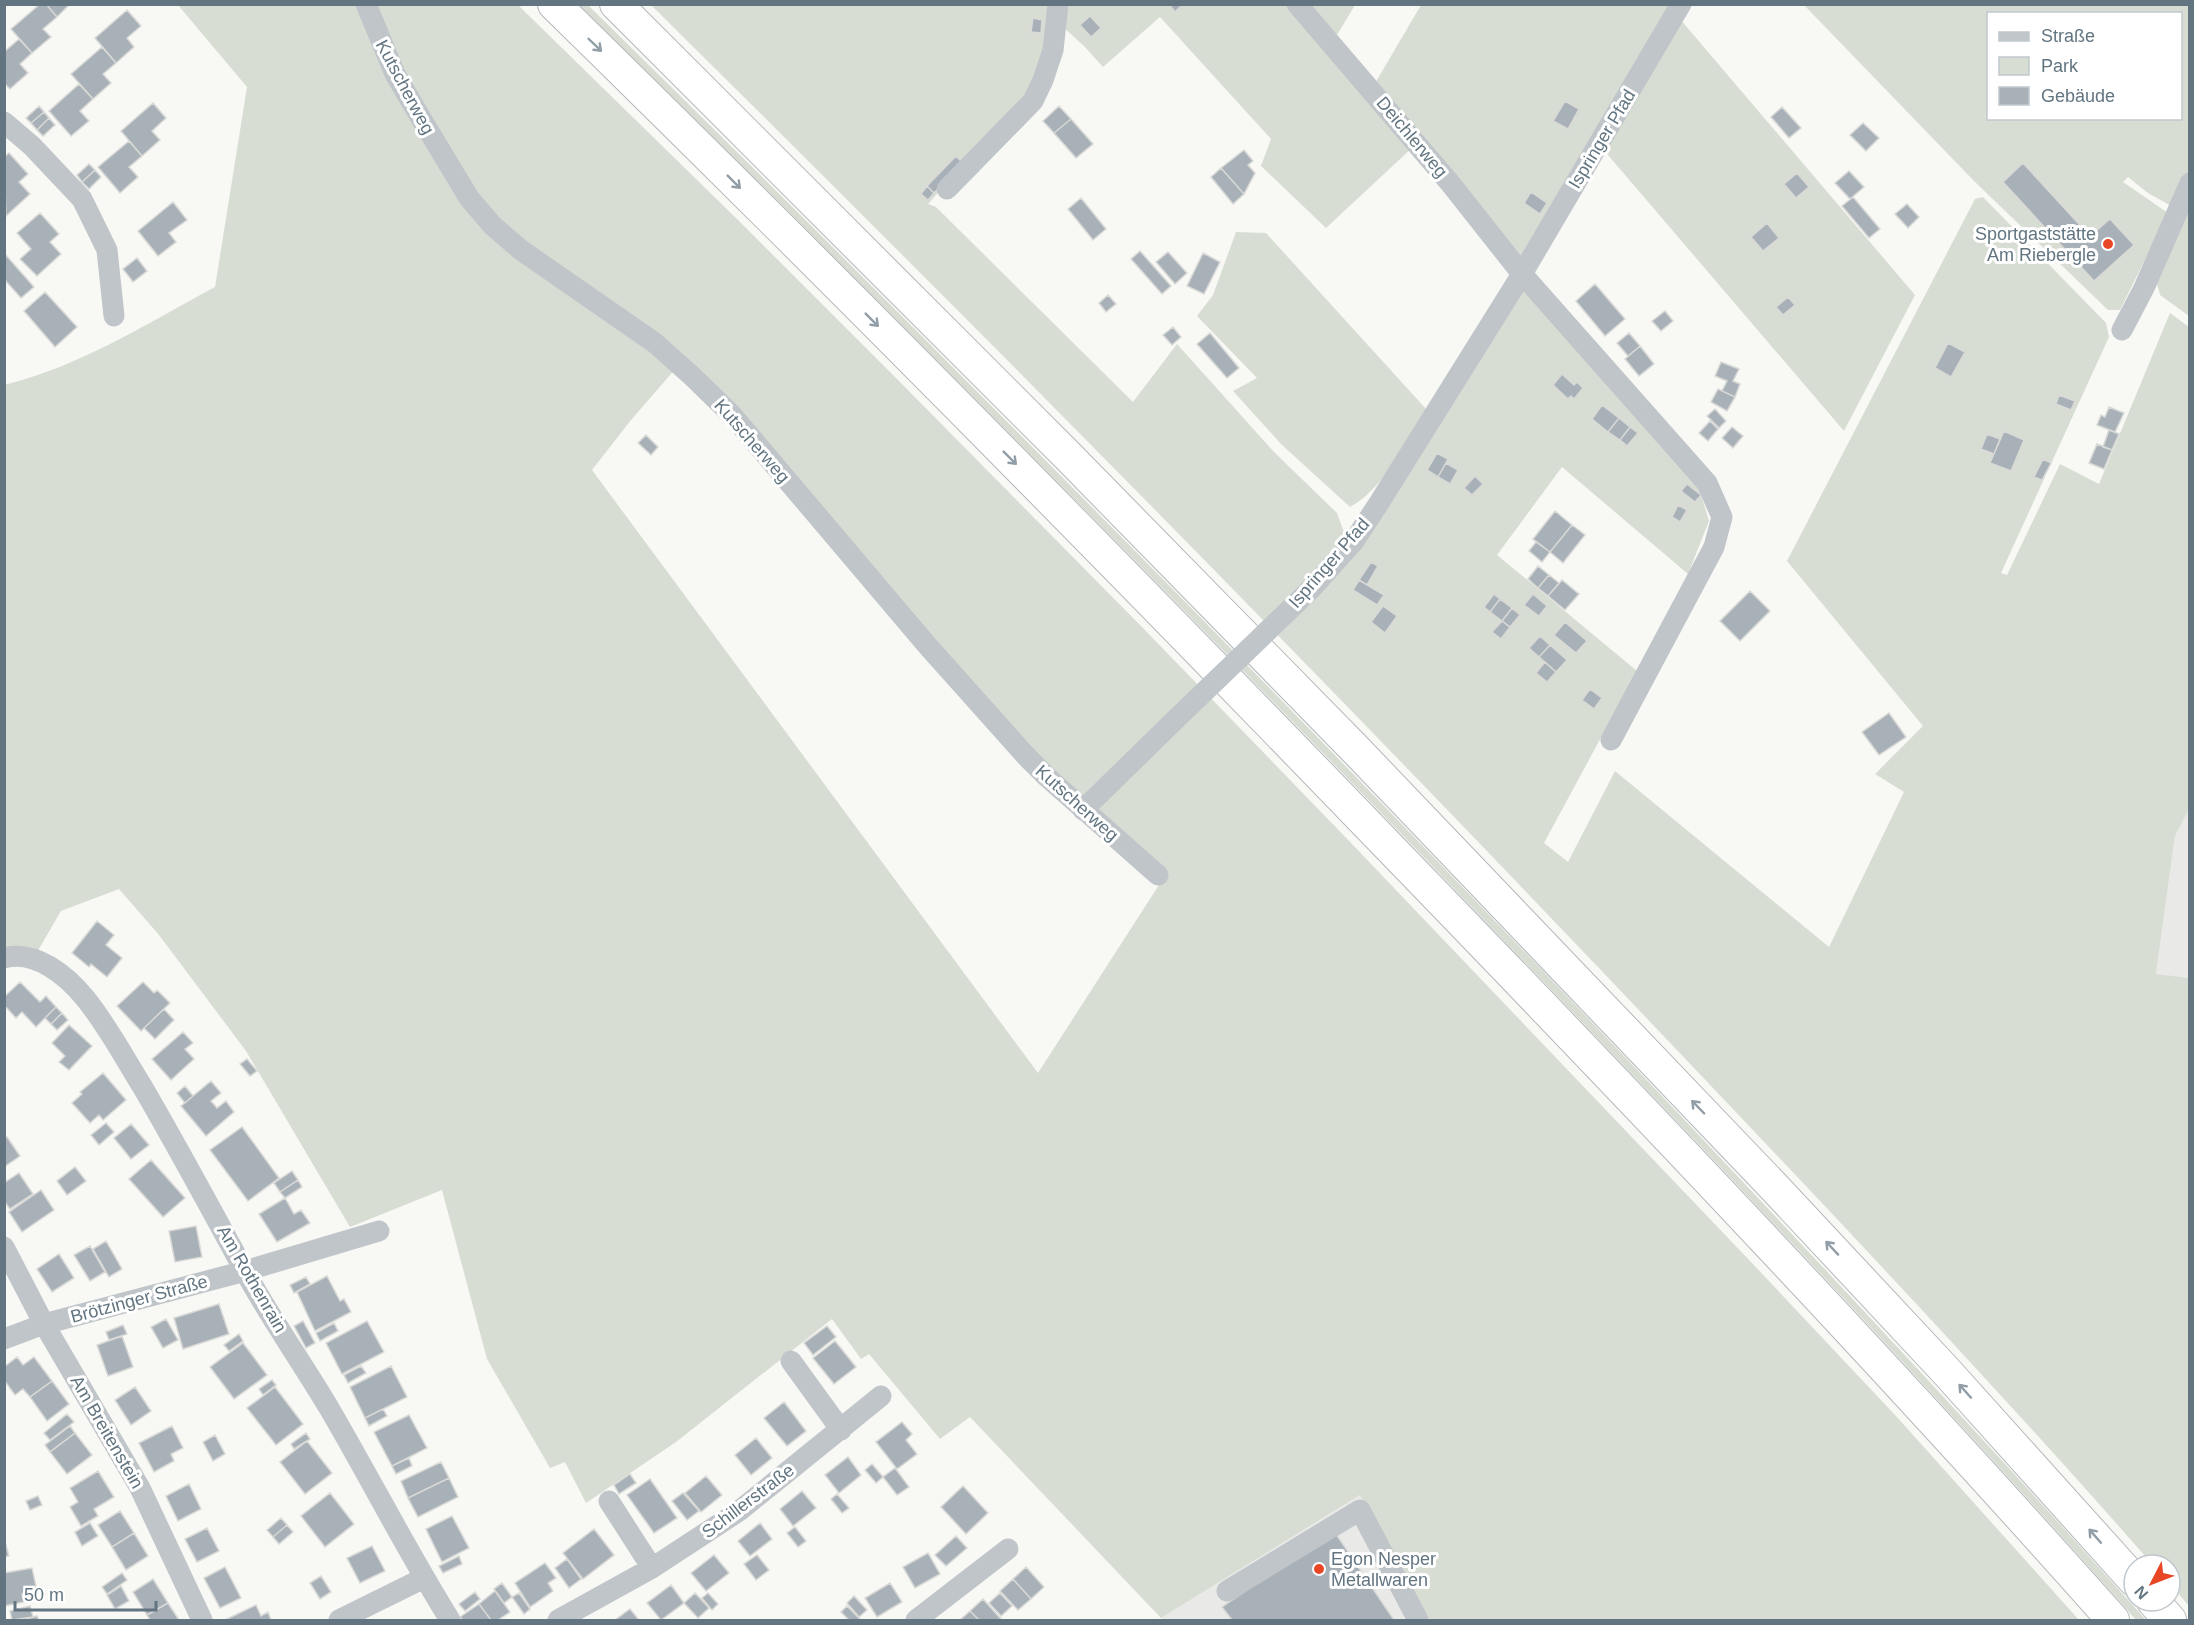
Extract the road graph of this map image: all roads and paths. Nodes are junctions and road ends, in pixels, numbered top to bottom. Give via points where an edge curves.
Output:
1 (366, 4) edge
2 (554, 4) edge
3 (616, 4) edge
4 (1058, 4) edge
5 (1297, 4) edge
6 (1682, 4) edge
7 (4, 122) edge
8 (2190, 183) edge
9 (947, 189) dead end
10 (1522, 274) junction
11 (114, 316) dead end
12 (2122, 330) dead end
13 (1611, 740) dead end
14 (1083, 810) junction
15 (1158, 876) dead end
16 (4, 958) edge
17 (379, 1231) dead end
18 (4, 1248) edge
19 (245, 1271) junction
20 (44, 1324) junction
21 (4, 1340) edge
22 (791, 1361) dead end
23 (881, 1396) dead end
24 (842, 1430) junction
25 (609, 1501) dead end
26 (1008, 1549) dead end
27 (2122, 1567) edge
28 (652, 1569) junction
29 (424, 1578) junction
30 (1227, 1591) dead end
31 (202, 1620) edge
32 (339, 1620) edge
33 (450, 1620) edge
34 (558, 1620) edge
35 (916, 1620) edge
36 (1418, 1620) edge
37 (2113, 1620) edge

1 - 14 street, Kutscherweg via 388,58 417,111 469,198 492,225 655,344 693,377 732,416 1027,757
2 -> 37 highway via 996,444 1478,938 1916,1402
27 -> 3 highway via 1775,1188 1382,777
4 - 9 street via 1053,50 1033,101
5 - 10 street, Deichlerweg
6 - 10 street, Ispringer Pfad
7 - 11 street via 82,199 107,250
8 - 12 street
10 - 13 street via 1707,483 1722,517 1714,547
10 - 14 street, Ispringer Pfad, bridge via 1354,541 1311,589
14 - 15 street, Kutscherweg
16 - 19 street, Am Rothenrain via 32,958 59,972 85,999 156,1110
17 - 19 street, Brötzinger Straße
18 - 20 street, Am Breitenstein
19 - 20 street, Brötzinger Straße
19 - 29 street, Am Rothenrain via 329,1408
20 - 21 street, Brötzinger Straße
20 - 31 street, Am Breitenstein via 140,1488
22 - 24 street
23 - 24 street, Schillerstraße
24 - 28 street, Schillerstraße via 739,1511
25 - 28 street
26 - 35 street
28 - 34 street, Schillerstraße
29 - 32 street
29 - 33 street, Am Rothenrain
30 - 36 street via 1360,1510

